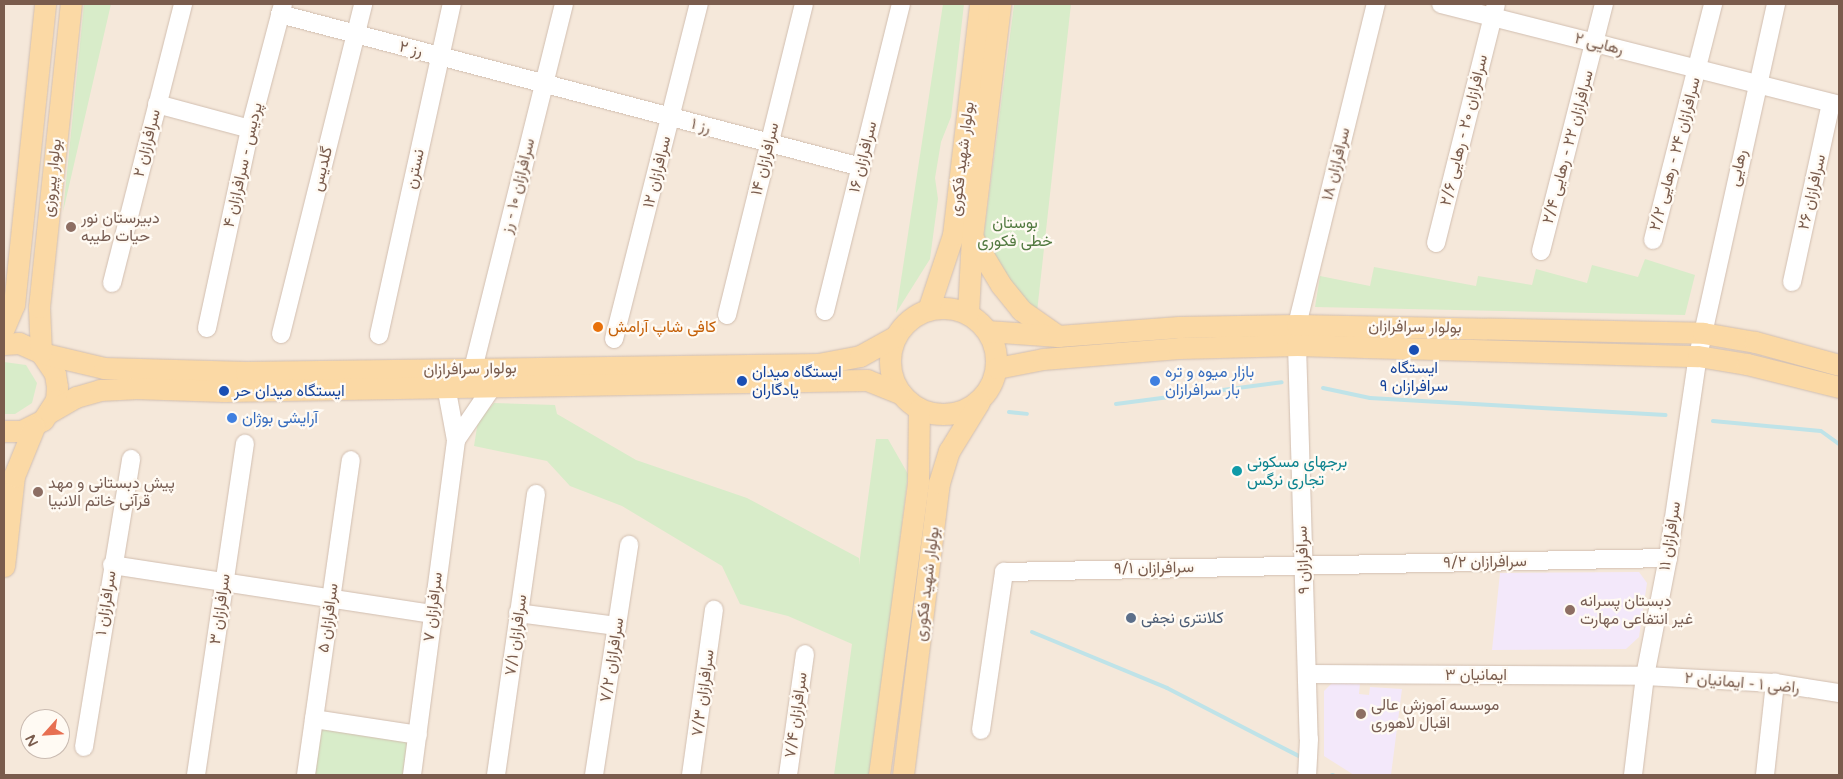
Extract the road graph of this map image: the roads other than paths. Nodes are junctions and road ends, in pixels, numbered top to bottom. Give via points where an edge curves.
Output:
1 (45, 4) edge
2 (70, 4) edge
3 (183, 4) edge
4 (363, 4) edge
5 (452, 4) edge
6 (564, 4) edge
7 (699, 4) edge
8 (804, 4) edge
9 (901, 4) edge
10 (980, 4) edge
11 (1000, 4) edge
12 (1376, 4) edge
13 (1441, 4) edge
14 (1604, 4) edge
15 (1713, 4) edge
16 (1776, 4) edge
17 (282, 9) edge
18 (1494, 10) edge
19 (355, 36) junction
20 (1595, 43) junction
21 (439, 56) junction
22 (1698, 68) junction
23 (1756, 83) junction
24 (543, 84) junction
25 (157, 104) junction
26 (1835, 104) edge
27 (670, 118) junction
28 (250, 129) junction
29 (769, 144) junction
30 (860, 167) junction
31 (972, 237) junction
32 (1653, 240) dead end
33 (1436, 243) dead end
34 (1541, 251) dead end
35 (1792, 282) dead end
36 (112, 283) dead end
37 (928, 310) junction
38 (826, 311) dead end
39 (968, 314) junction
40 (727, 315) dead end
41 (4, 328) edge
42 (208, 328) dead end
43 (987, 331) junction
44 (1703, 333) junction
45 (282, 334) dead end
46 (379, 335) dead end
47 (1297, 335) junction
48 (896, 336) junction
49 (1058, 336) junction
50 (614, 339) dead end
51 (4, 344) edge
52 (41, 353) junction
53 (1698, 356) junction
54 (1839, 364) edge
55 (997, 368) junction
56 (473, 369) junction
57 (446, 386) junction
58 (493, 386) junction
59 (1839, 387) edge
60 (900, 393) junction
61 (978, 402) junction
62 (919, 409) junction
63 (50, 412) junction
64 (34, 427) junction
65 (4, 431) edge
66 (456, 440) junction
67 (245, 444) dead end
68 (131, 459) dead end
69 (351, 460) dead end
70 (536, 494) dead end
71 (629, 545) dead end
72 (1668, 558) junction
73 (112, 565) junction
74 (1303, 565) junction
75 (4, 566) edge
76 (224, 582) junction
77 (330, 598) junction
78 (714, 610) dead end
79 (518, 613) junction
80 (432, 614) junction
81 (617, 626) junction
82 (805, 654) dead end
83 (1307, 674) junction
84 (1645, 676) junction
85 (1775, 683) junction
86 (1839, 693) edge
87 (314, 719) junction
88 (981, 730) dead end
89 (418, 735) junction
90 (84, 747) dead end
91 (196, 775) edge
92 (306, 775) edge
93 (412, 775) edge
94 (496, 775) edge
95 (594, 775) edge
96 (691, 775) edge
97 (788, 775) edge
98 (879, 775) edge
99 (903, 775) edge
100 (1307, 775) edge
101 (1633, 775) edge
102 (1765, 775) edge

1 - 41 main road, بولوار پیروزی via 14,305
2 - 52 main road, بولوار پیروزی via 39,307
3 - 25 street, سرافرازان ۲
4 - 19 street, گلدیس
5 - 21 street, نسترن
6 - 24 street, سرافرازان ۱۰ - رز
7 - 27 street, سرافرازان ۱۲
8 - 29 street, سرافرازان ۱۴
9 - 30 street, سرافرازان ۱۶
10 - 37 main road, بولوار شهید فکوری via 953,235
11 - 31 main road, بولوار شهید فکوری
12 - 47 street, سرافرازان ۱۸
13 - 18 street, رهایی ۲
14 - 20 street, سرافرازان ۲۲ - رهایی ۲/۴
15 - 22 street, سرافرازان ۲۴ - رهایی ۲/۲
16 - 23 street, رهایی
17 - 19 street, رز ۲
17 - 28 street, پردیس - سرافرازان ۴
18 - 20 street, رهایی ۲
18 - 33 street, سرافرازان ۲۰ - رهایی ۲/۶
19 - 21 street, رز ۲
19 - 45 street, گلدیس
20 - 22 street, رهایی ۲
20 - 34 street, سرافرازان ۲۲ - رهایی ۲/۴
21 - 24 street, رز ۲
21 - 46 street, نسترن
22 - 23 street, رهایی ۲
22 - 32 street, سرافرازان ۲۴ - رهایی ۲/۲
23 - 26 street, رهایی ۲
23 - 44 street, رهایی
24 - 27 street, رز ۱
24 - 56 street, سرافرازان ۱۰ - رز
25 - 28 street
25 - 36 street, سرافرازان ۲
26 - 35 street, سرافرازان ۲۶
27 - 29 street, رز ۱
27 - 50 street, سرافرازان ۱۲
28 - 42 street, پردیس - سرافرازان ۴
29 - 30 street, رز ۱
29 - 40 street, سرافرازان ۱۴
30 - 38 street, سرافرازان ۱۶
31 - 39 main road, بولوار شهید فکوری
31 - 49 main road via 1001,285 1021,310
37 - 39 main road via 948,308
37 - 48 main road via 909,320
39 - 43 main road
43 - 49 main road, بولوار سرافرازان
43 - 55 main road via 994,344
44 - 47 main road, بولوار سرافرازان
44 - 53 street, رهایی
44 - 54 main road, بولوار سرافرازان via 1755,342
47 - 49 main road, بولوار سرافرازان via 1180,326
47 - 53 main road, بولوار سرافرازان
47 - 55 main road, بولوار سرافرازان via 1043,359
47 - 74 street, سرافرازان ۹
48 - 56 main road, بولوار سرافرازان via 860,356 818,364
48 - 60 main road via 890,356 892,377
51 - 52 main road, بولوار سرافرازان via 19,343
52 - 56 main road, بولوار سرافرازان via 104,368 246,372
52 - 63 main road via 55,374 56,400
53 - 59 main road, بولوار سرافرازان via 1747,364
53 - 72 street, سرافرازان ۱۱
55 - 61 main road via 992,385
57 - 58 main road, بولوار سرافرازان
57 - 63 main road, بولوار سرافرازان via 100,390 76,397
57 - 66 street
58 - 60 main road, بولوار سرافرازان via 867,380
58 - 66 street
60 - 62 main road
61 - 62 main road via 960,412 940,415
61 - 99 main road, بولوار شهید فکوری via 949,451 939,483
62 - 98 main road, بولوار شهید فکوری via 918,481
63 - 64 main road, بولوار سرافرازان
64 - 65 main road via 21,432
64 - 75 main road via 14,476
66 - 80 street, سرافرازان ۷
67 - 76 street, سرافرازان ۳
68 - 73 street, سرافرازان ۱
69 - 77 street, سرافرازان ۵
70 - 79 street, سرافرازان ۷/۱
71 - 81 street, سرافرازان ۷/۲
72 - 74 street, سرافرازان ۹/۲
72 - 84 street, سرافرازان ۱۱
73 - 76 street
73 - 90 street, سرافرازان ۱
74 - 83 street, سرافرازان ۹
74 - 88 street, سرافرازان ۹/۱ via 1004,572
76 - 77 street
76 - 91 street, سرافرازان ۳
77 - 80 street
77 - 87 street, سرافرازان ۵
78 - 96 street, سرافرازان ۷/۳
79 - 81 street
79 - 94 street, سرافرازان ۷/۱
80 - 89 street, سرافرازان ۷
81 - 95 street, سرافرازان ۷/۲
82 - 97 street, سرافرازان ۷/۴
83 - 84 street, ایمانیان ۳
83 - 100 street, سرافرازان ۹
84 - 85 street, راضی ۱ - ایمانیان ۲
84 - 101 street, سرافرازان ۱۱
85 - 86 street, راضی ۱ - ایمانیان ۲
85 - 102 street
87 - 89 street
87 - 92 street, سرافرازان ۵
89 - 93 street, سرافرازان ۷

